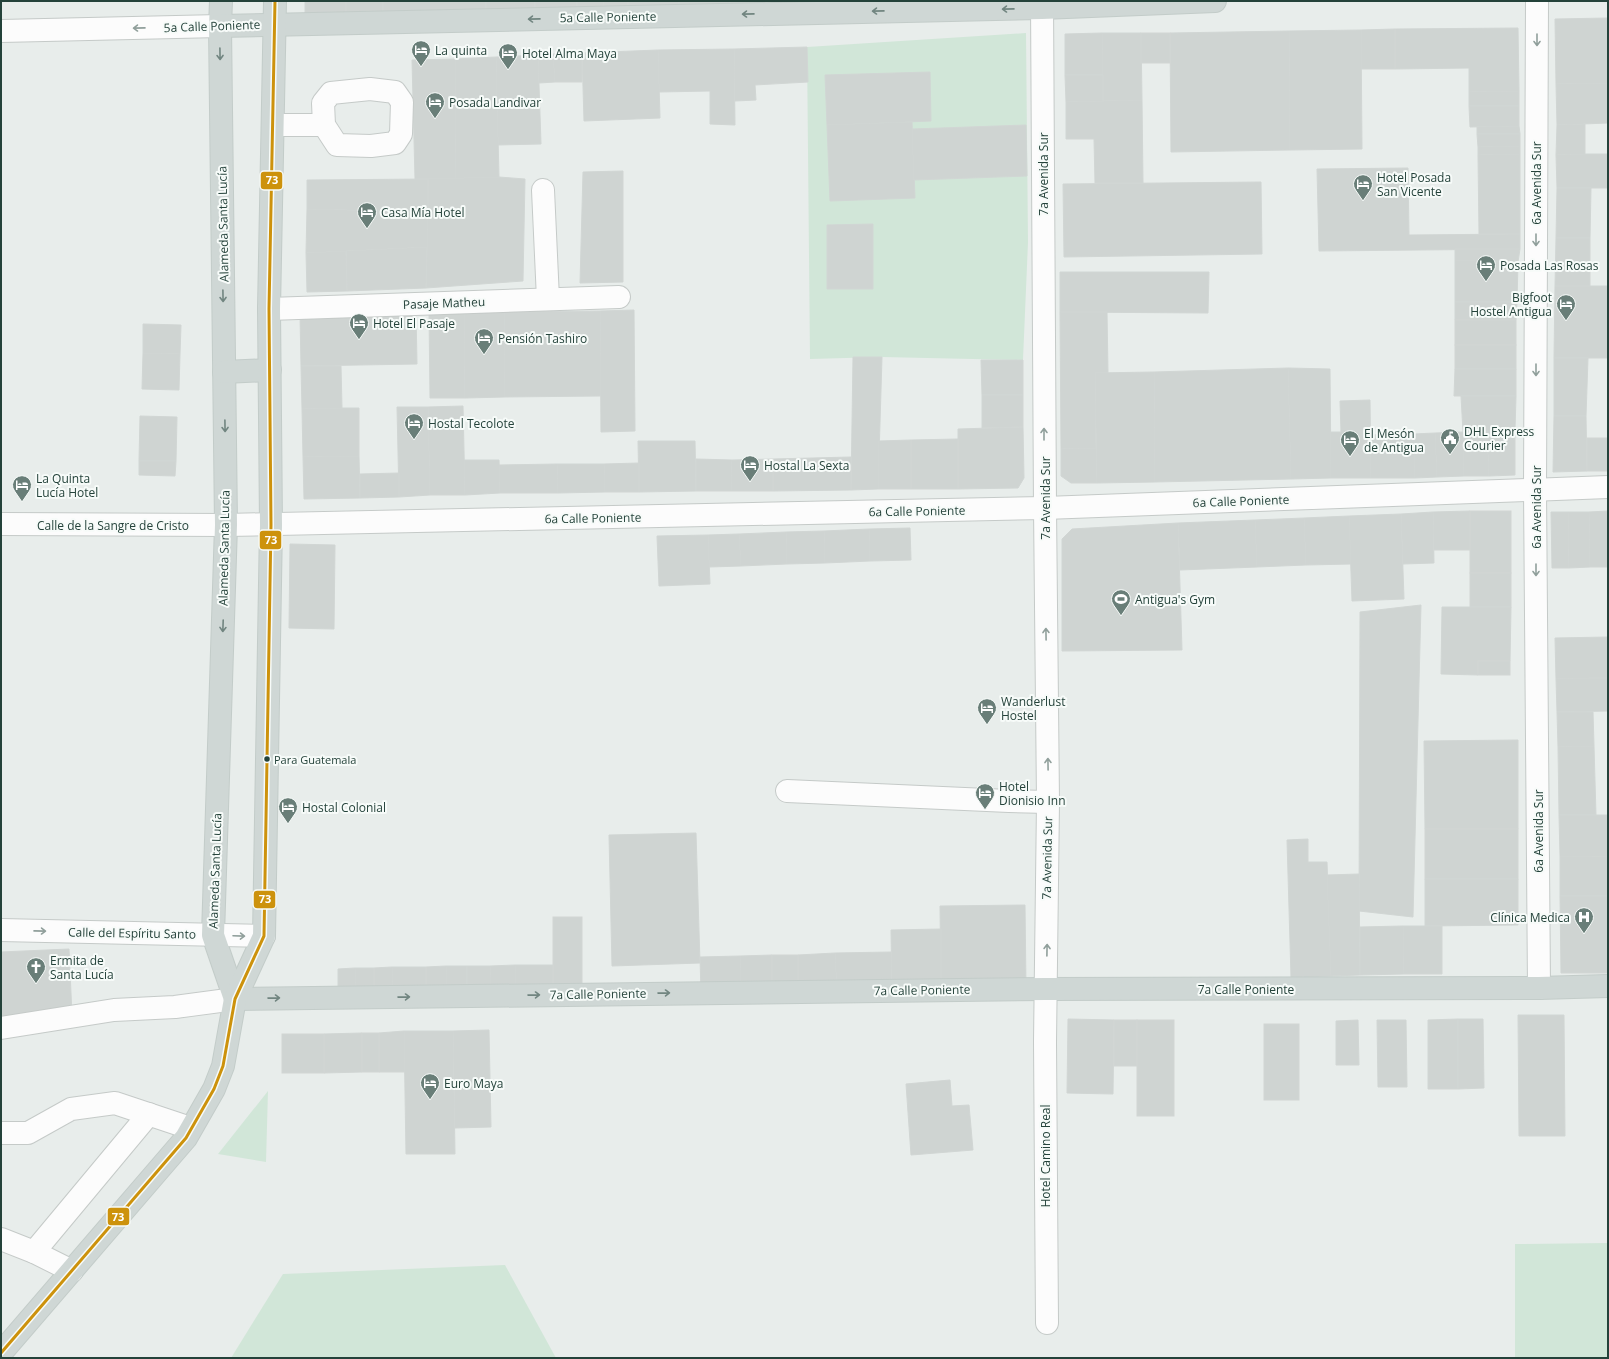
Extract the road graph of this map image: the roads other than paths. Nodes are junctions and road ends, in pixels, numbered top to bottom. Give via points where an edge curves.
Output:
1 (221, 1) edge
2 (276, 1) edge
3 (1215, 1) edge
4 (1537, 1) edge
5 (1042, 5) edge
6 (275, 24) junction
7 (220, 26) junction
8 (1, 31) edge
9 (273, 125) junction
10 (324, 125) dead end
11 (543, 190) dead end
12 (619, 297) dead end
13 (548, 299) junction
14 (269, 309) junction
15 (270, 370) junction
16 (224, 372) junction
17 (1608, 487) edge
18 (1535, 490) junction
19 (1045, 508) junction
20 (1, 524) edge
21 (271, 524) junction
22 (226, 526) junction
23 (787, 791) dead end
24 (1048, 802) junction
25 (1, 930) edge
26 (213, 934) junction
27 (264, 936) junction
28 (1608, 986) edge
29 (1539, 988) junction
30 (1046, 989) junction
31 (235, 999) junction
32 (1, 1028) edge
33 (149, 1114) junction
34 (190, 1128) junction
35 (1, 1134) edge
36 (1, 1239) edge
37 (34, 1252) junction
38 (72, 1271) junction
39 (1047, 1323) dead end
40 (1, 1353) edge

1 - 7 main road, Alameda Santa Lucía
2 - 6 main road
3 - 5 main road, 5a Calle Poniente
4 -> 18 street, 6a Avenida Sur
5 -> 6 main road, 5a Calle Poniente
19 -> 5 street, 7a Avenida Sur
6 - 7 main road, 5a Calle Poniente
6 - 9 main road
7 -> 8 street, 5a Calle Poniente
7 -> 16 main road, Alameda Santa Lucía
9 - 10 street
9 - 14 main road
11 - 13 street
12 - 13 street, Pasaje Matheu
13 - 14 street, Pasaje Matheu
14 - 15 main road
15 - 16 main road
15 - 21 main road
16 -> 22 main road, Alameda Santa Lucía
17 - 18 street, 6a Calle Poniente
18 - 19 street, 6a Calle Poniente
18 -> 29 street, 6a Avenida Sur
19 - 21 street, 6a Calle Poniente
24 -> 19 street, 7a Avenida Sur
20 - 22 street, Calle de la Sangre de Cristo
21 - 22 street, 6a Calle Poniente
21 - 27 main road
22 -> 26 main road, Alameda Santa Lucía
23 - 24 street
30 -> 24 street, 7a Avenida Sur
25 -> 26 street, Calle del Espíritu Santo
26 -> 27 street, Calle del Espíritu Santo
26 - 31 main road, Alameda Santa Lucía
27 - 31 main road
28 - 29 main road, 7a Calle Poniente
29 - 30 main road, 7a Calle Poniente
31 -> 30 main road, 7a Calle Poniente
30 - 39 street, Hotel Camino Real
31 - 32 street via 175,1007 114,1010
31 - 34 main road via 223,1066 214,1089
33 - 34 street
33 - 35 street via 115,1103 71,1109 28,1133
33 - 37 street
34 - 38 main road via 186,1138
36 - 37 street
37 - 38 street
38 - 40 main road

